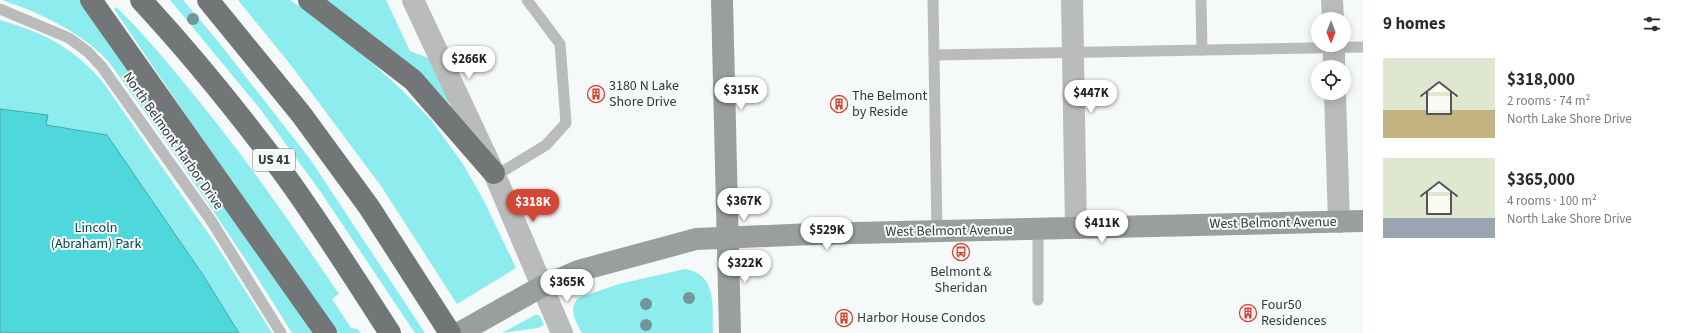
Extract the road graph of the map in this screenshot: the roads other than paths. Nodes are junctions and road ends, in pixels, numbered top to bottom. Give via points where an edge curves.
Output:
1 (91, 0) edge
2 (141, 0) edge
3 (208, 0) edge
4 (309, 0) edge
5 (413, 0) edge
6 (527, 0) edge
7 (722, 0) edge
8 (933, 0) edge
9 (1072, 0) edge
10 (1201, 0) edge
11 (1332, 0) edge
12 (0, 9) edge
13 (1333, 12) edge
14 (1363, 47) edge
15 (1202, 50) junction
16 (1073, 53) junction
17 (1334, 53) edge
18 (934, 55) junction
19 (1335, 100) edge
20 (494, 175) junction
21 (1363, 221) edge
22 (1339, 222) junction
23 (1076, 228) junction
24 (1038, 229) junction
25 (937, 231) junction
26 (727, 236) junction
27 (542, 286) junction
28 (1038, 300) dead end
29 (281, 333) edge
30 (326, 333) edge
31 (390, 333) edge
32 (450, 333) edge
33 (459, 333) edge
34 (562, 333) edge
35 (730, 333) edge

1 - 30 highway
2 - 31 highway, US 41 via 221,92 282,172
3 - 32 highway via 301,114 369,207
4 - 20 highway via 413,80
5 - 20 street
6 - 20 lane via 560,44 566,123 546,145
7 - 26 main road
8 - 18 lane
9 - 16 street
10 - 15 lane
11 - 13 street
12 - 29 lane, North Belmont Harbor Drive via 69,38 88,52 102,67 212,222
14 - 17 lane
15 - 16 lane
15 - 17 lane
16 - 18 lane
16 - 23 street
18 - 25 lane
19 - 22 street
20 - 27 street
21 - 22 main road, West Belmont Avenue
22 - 23 main road, West Belmont Avenue
23 - 24 main road, West Belmont Avenue
24 - 25 main road, West Belmont Avenue
24 - 28 lane
25 - 26 main road, West Belmont Avenue
26 - 27 main road, West Belmont Avenue via 696,239 629,257 578,271
26 - 35 main road
27 - 33 main road, West Belmont Avenue
27 - 34 street

